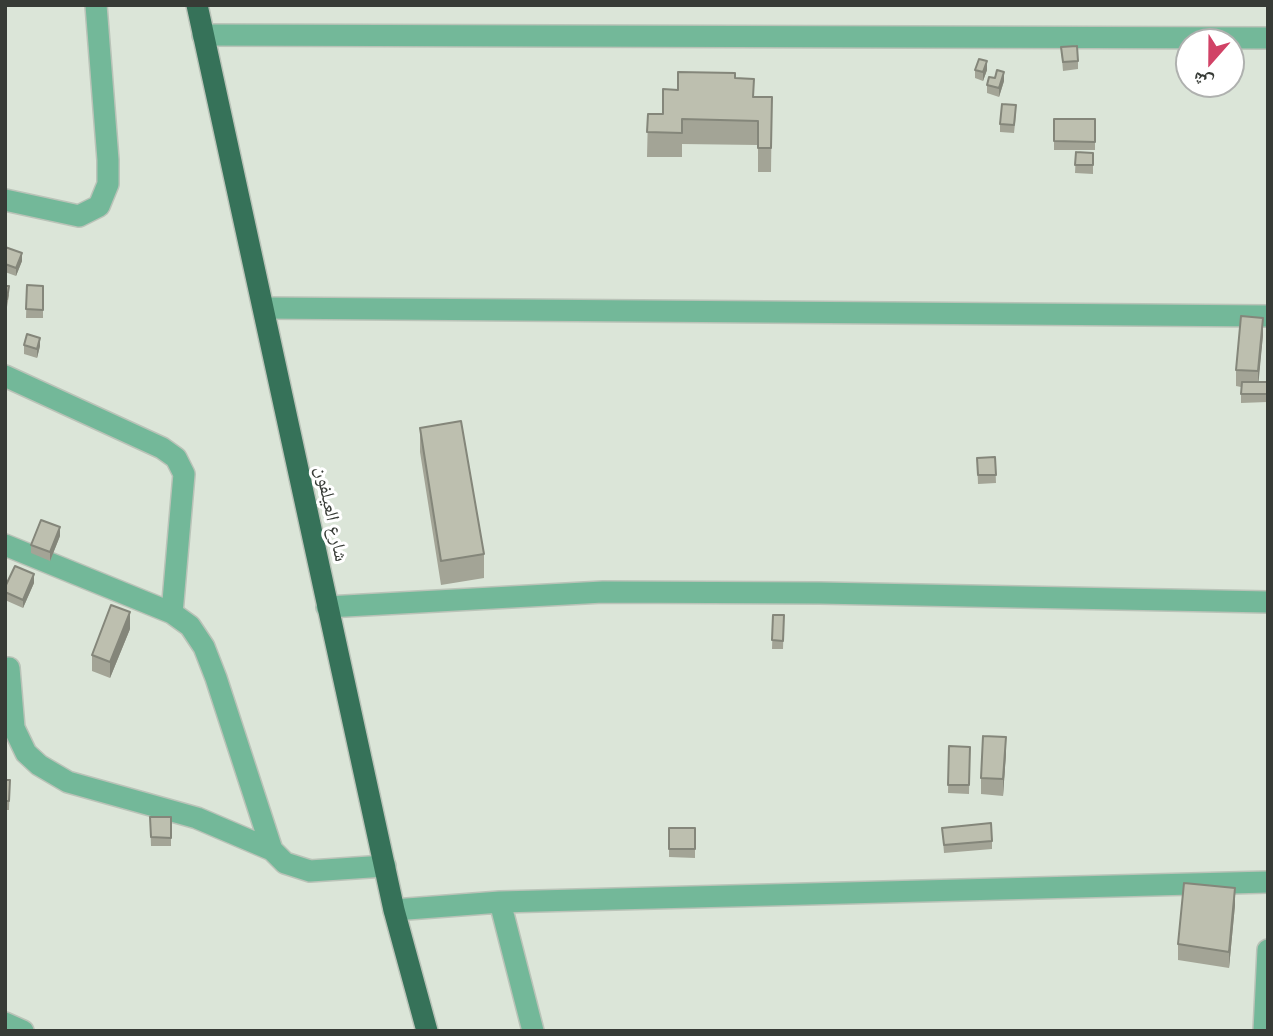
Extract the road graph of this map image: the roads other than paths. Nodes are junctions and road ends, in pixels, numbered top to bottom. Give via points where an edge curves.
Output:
1 (96, 5) edge
2 (197, 5) edge
3 (203, 35) junction
4 (1268, 38) edge
5 (5, 200) edge
6 (264, 308) junction
7 (1268, 316) edge
8 (5, 376) edge
9 (5, 545) edge
10 (1268, 602) edge
11 (327, 607) junction
12 (172, 612) junction
13 (9, 668) dead end
14 (272, 850) junction
15 (385, 866) junction
16 (1268, 882) edge
17 (500, 902) junction
18 (394, 910) junction
19 (1268, 950) edge
20 (5, 1023) edge
21 (23, 1031) edge
22 (427, 1031) edge
23 (533, 1031) edge
24 (1264, 1031) edge

1 - 5 street via 108,160 108,184 99,206 79,216
2 - 3 highway, شارع العيلفون
3 - 4 street
3 - 6 highway, شارع العيلفون
6 - 7 street
6 - 11 highway, شارع العيلفون
8 - 12 street via 176,458 184,474
9 - 12 street
10 - 11 street via 603,592
11 - 15 highway, شارع العيلفون
12 - 14 street via 190,626 204,647
13 - 14 street via 14,728 26,753 39,765 68,782 197,818
14 - 15 street via 285,863 310,871
15 - 18 highway, شارع العيلفون
16 - 17 street
17 - 18 street
17 - 23 street
18 - 22 highway, شارع العيلفون
19 - 24 street
20 - 21 street

